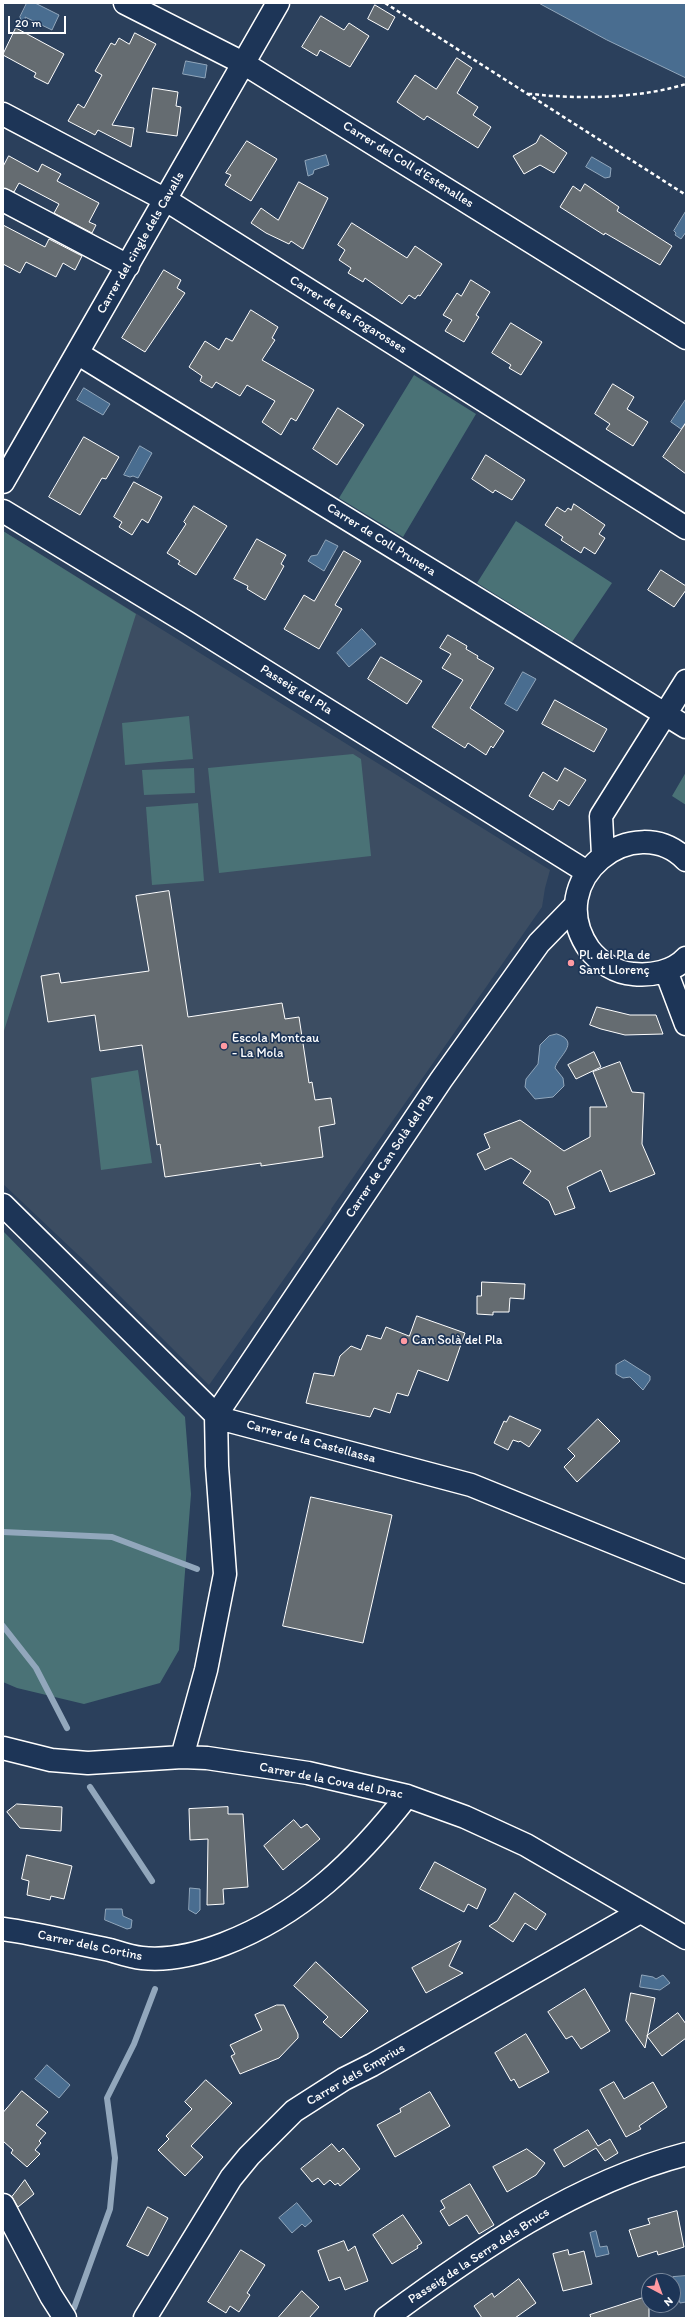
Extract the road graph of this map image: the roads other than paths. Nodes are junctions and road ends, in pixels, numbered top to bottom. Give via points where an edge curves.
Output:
1 (125, 3) edge
2 (278, 3) edge
3 (243, 63) junction
4 (3, 114) edge
5 (3, 200) edge
6 (166, 200) junction
7 (128, 266) junction
8 (686, 338) edge
9 (77, 353) junction
10 (3, 482) edge
11 (3, 510) edge
12 (686, 528) edge
13 (686, 681) edge
14 (664, 714) junction
15 (686, 727) edge
16 (603, 855) junction
17 (686, 860) edge
18 (587, 872) junction
19 (575, 906) junction
20 (686, 958) edge
21 (666, 971) junction
22 (686, 1024) edge
23 (3, 1206) edge
24 (216, 1414) junction
25 (686, 1572) edge
26 (3, 1748) edge
27 (182, 1757) junction
28 (407, 1796) junction
29 (640, 1912) junction
30 (3, 1928) edge
31 (686, 1938) edge
32 (686, 2154) edge
33 (3, 2205) edge
34 (65, 2318) edge
35 (145, 2318) edge
36 (386, 2318) edge

1 - 3 street, Carrer del Coll d'Estenalles
2 - 3 street, Carrer del cingle dels Cavalls
3 - 6 street, Carrer del cingle dels Cavalls
3 - 8 street, Carrer del Coll d'Estenalles
4 - 6 street, Carrer de les Fogarosses
5 - 7 street
6 - 7 street, Carrer del cingle dels Cavalls
6 - 12 street, Carrer de les Fogarosses
7 - 9 street, Carrer del cingle dels Cavalls
9 - 10 street, Carrer del cingle dels Cavalls
9 - 14 street, Carrer de Coll Prunera
11 - 18 street, Passeig del Pla
13 - 14 street
14 - 15 street, Carrer de Coll Prunera
14 - 16 street via 601,816
16 - 17 street via 620,846 642,842 662,846
16 - 18 street
18 - 19 street via 580,884
19 - 21 street via 583,940 593,954 605,964 630,974 646,975
19 - 24 street, Carrer de Can Solà del Pla via 539,943 450,1068
20 - 21 street
21 - 22 street
23 - 24 street, Carrer de la Castellassa
24 - 25 street, Carrer de la Castellassa via 230,1420 471,1485
24 - 27 street via 225,1574 206,1670
26 - 27 street, Carrer de la Cova del Drac via 51,1760 88,1763
27 - 28 street, Carrer de la Cova del Drac via 206,1758 308,1774
28 - 29 street, Carrer de la Cova del Drac via 465,1816 526,1845
28 - 30 street, Carrer dels Cortins via 337,1874 293,1910 246,1935 212,1948 187,1956 142,1958
29 - 31 street, Carrer de la Cova del Drac
29 - 35 street, Carrer dels Emprius via 344,2079 294,2111 231,2178
32 - 36 street, Passeig de la Serra dels Brucs via 641,2168 558,2206 457,2267
33 - 34 street via 50,2296

